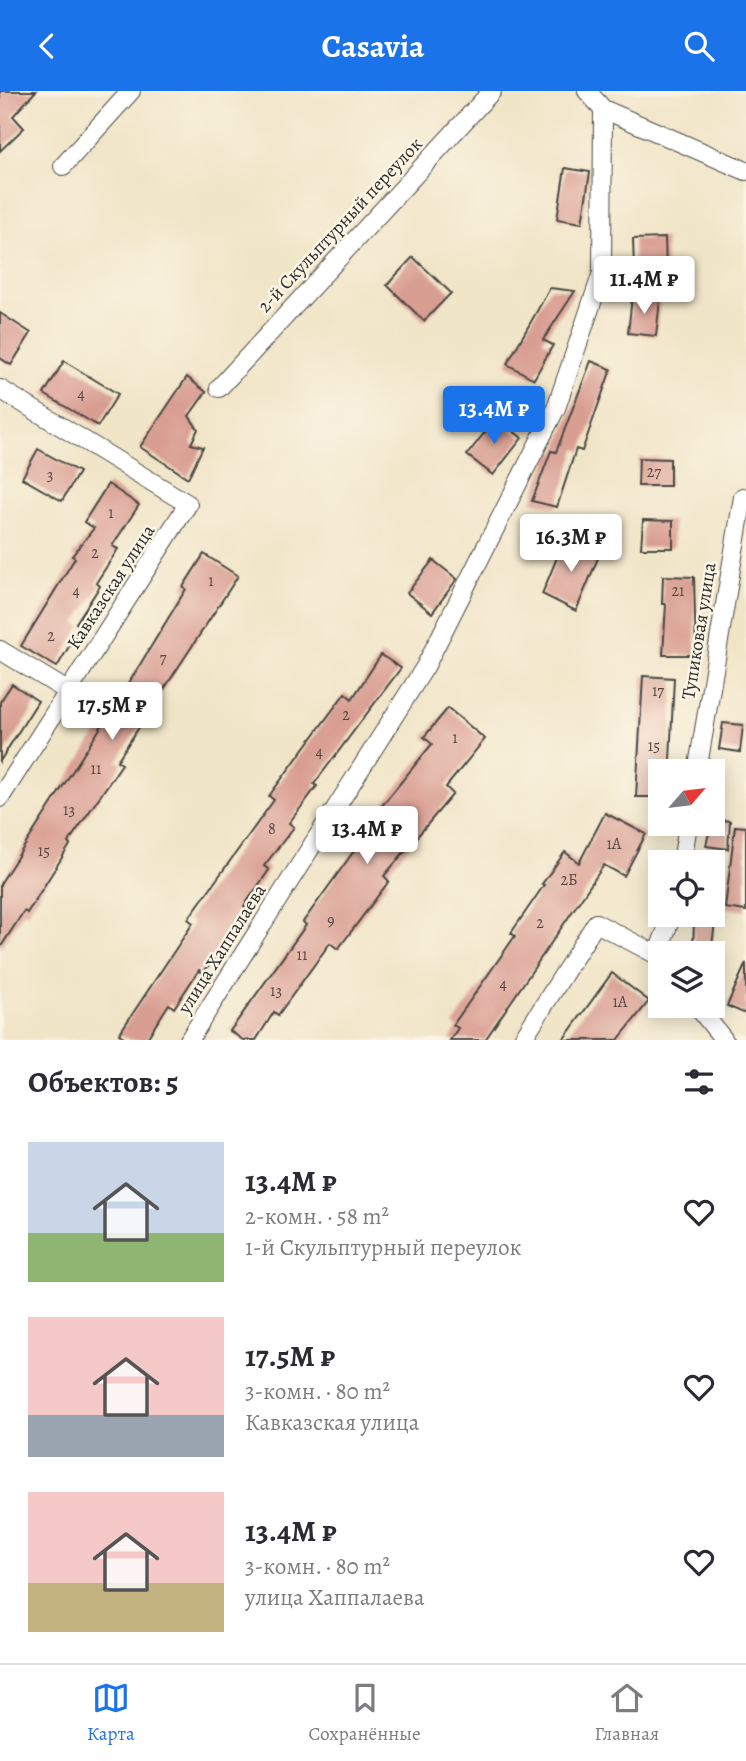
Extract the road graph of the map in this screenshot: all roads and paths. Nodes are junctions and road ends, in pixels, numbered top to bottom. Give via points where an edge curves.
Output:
1 (131, 91) edge
2 (492, 91) edge
3 (587, 91) edge
4 (603, 109) junction
5 (63, 166) dead end
6 (746, 171) edge
7 (219, 388) dead end
8 (0, 389) edge
9 (743, 497) dead end
10 (0, 650) edge
11 (69, 692) junction
12 (699, 759) edge
13 (0, 798) edge
14 (648, 952) edge
15 (707, 1018) edge
16 (189, 1040) edge
17 (522, 1040) edge
18 (724, 1040) edge

1 - 5 street
2 - 7 street, 2-й Скульптурный переулок
3 - 4 street
4 - 6 street
4 - 16 street, улица Хаппалаева via 602,273 556,408 425,667
8 - 11 street, Кавказская улица via 188,504
9 - 12 street, Тупиковая улица
10 - 11 street
11 - 13 street, Кавказская улица
14 - 17 street via 596,923
15 - 18 street

